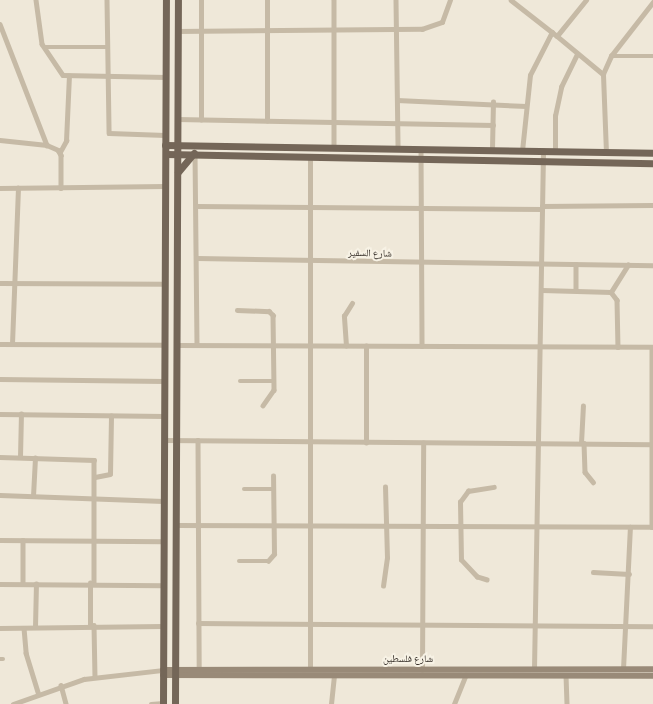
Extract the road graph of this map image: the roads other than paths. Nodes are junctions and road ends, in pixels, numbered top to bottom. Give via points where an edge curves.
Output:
1 (36, 0) edge
2 (107, 0) edge
3 (166, 0) edge
4 (178, 0) edge
5 (201, 0) edge
6 (267, 0) edge
7 (334, 0) edge
8 (396, 0) edge
9 (450, 0) edge
10 (513, 0) edge
11 (586, 0) edge
12 (653, 2) edge
13 (0, 24) edge
14 (334, 30) junction
15 (396, 30) junction
16 (177, 31) junction
17 (267, 31) junction
18 (201, 32) junction
19 (552, 32) junction
20 (557, 36) junction
21 (108, 47) junction
22 (45, 48) junction
23 (577, 54) junction
24 (611, 56) junction
25 (653, 56) edge
26 (603, 74) junction
27 (69, 76) junction
28 (109, 76) junction
29 (166, 77) junction
30 (398, 100) junction
31 (493, 102) junction
32 (526, 106) junction
33 (177, 119) junction
34 (201, 120) junction
35 (267, 121) junction
36 (335, 121) junction
37 (398, 123) junction
38 (493, 125) junction
39 (177, 133) junction
40 (165, 135) junction
41 (0, 140) edge
42 (47, 145) junction
43 (165, 145) junction
44 (177, 145) junction
45 (267, 146) junction
46 (334, 146) junction
47 (398, 149) junction
48 (421, 149) junction
49 (469, 149) junction
50 (492, 150) junction
51 (194, 151) junction
52 (522, 151) junction
53 (543, 151) junction
54 (60, 152) junction
55 (555, 152) junction
56 (606, 153) junction
57 (653, 153) edge
58 (166, 154) junction
59 (178, 154) junction
60 (267, 155) junction
61 (310, 157) junction
62 (421, 159) junction
63 (469, 160) junction
64 (542, 161) junction
65 (653, 163) edge
66 (178, 172) junction
67 (165, 186) junction
68 (0, 188) edge
69 (18, 188) junction
70 (61, 188) junction
71 (196, 206) junction
72 (310, 206) junction
73 (421, 206) junction
74 (653, 206) edge
75 (542, 207) junction
76 (197, 258) junction
77 (310, 261) junction
78 (420, 263) junction
79 (542, 264) junction
80 (576, 264) junction
81 (628, 265) junction
82 (653, 265) edge
83 (0, 283) edge
84 (13, 283) junction
85 (165, 284) junction
86 (542, 290) junction
87 (576, 290) junction
88 (611, 292) junction
89 (352, 303) dead end
90 (237, 310) dead end
91 (0, 344) edge
92 (12, 344) junction
93 (164, 345) junction
94 (176, 345) junction
95 (197, 345) junction
96 (309, 345) junction
97 (273, 346) junction
98 (346, 346) junction
99 (366, 346) junction
100 (422, 346) junction
101 (538, 347) junction
102 (618, 347) junction
103 (652, 347) edge
104 (0, 379) edge
105 (164, 381) junction
106 (240, 381) dead end
107 (274, 381) junction
108 (263, 406) dead end
109 (582, 406) dead end
110 (0, 414) edge
111 (21, 414) junction
112 (111, 416) junction
113 (164, 416) junction
114 (164, 440) junction
115 (175, 440) junction
116 (198, 440) junction
117 (311, 443) junction
118 (366, 443) junction
119 (423, 443) junction
120 (583, 443) junction
121 (537, 444) junction
122 (653, 444) edge
123 (0, 457) edge
124 (20, 457) junction
125 (35, 458) junction
126 (273, 476) dead end
127 (95, 477) junction
128 (593, 482) dead end
129 (385, 487) dead end
130 (494, 487) dead end
131 (244, 489) dead end
132 (273, 489) junction
133 (0, 495) edge
134 (33, 496) junction
135 (96, 500) junction
136 (163, 501) junction
137 (175, 525) junction
138 (199, 526) junction
139 (388, 526) junction
140 (275, 527) junction
141 (310, 527) junction
142 (422, 527) junction
143 (630, 527) junction
144 (653, 527) edge
145 (460, 528) junction
146 (537, 528) junction
147 (0, 540) edge
148 (23, 540) junction
149 (94, 541) junction
150 (163, 541) junction
151 (239, 561) dead end
152 (593, 572) dead end
153 (629, 574) junction
154 (487, 580) dead end
155 (92, 583) junction
156 (0, 584) edge
157 (23, 584) junction
158 (36, 584) junction
159 (163, 585) junction
160 (383, 586) dead end
161 (198, 623) junction
162 (535, 623) junction
163 (310, 624) junction
164 (92, 625) junction
165 (422, 625) junction
166 (162, 626) junction
167 (625, 626) junction
168 (653, 626) edge
169 (35, 627) junction
170 (0, 628) edge
171 (24, 628) junction
172 (199, 669) junction
173 (310, 669) junction
174 (534, 669) junction
175 (623, 669) junction
176 (653, 669) edge
177 (422, 670) junction
178 (161, 672) junction
179 (175, 672) junction
180 (510, 672) junction
181 (466, 675) junction
182 (566, 675) junction
183 (334, 676) junction
184 (653, 676) edge
185 (94, 677) junction
186 (61, 685) junction
187 (38, 692) junction
188 (13, 704) edge
189 (66, 704) edge
190 (151, 704) edge
191 (163, 704) edge
192 (175, 704) edge
193 (331, 704) edge
194 (454, 704) edge
195 (567, 704) edge

1 - 22 street via 41,42
2 - 21 street
3 - 29 main road
4 - 16 main road
5 - 18 street
6 - 17 street
7 - 14 street
8 - 15 street
9 - 15 street via 446,18 438,25
10 - 19 street
11 - 20 street
12 - 24 street
13 - 42 street
14 - 15 street
14 - 17 street
14 - 36 street
15 - 30 street
16 - 18 street
16 - 33 main road
17 - 18 street
17 - 35 street
18 - 34 street
19 - 20 street
19 - 32 street via 530,76
20 - 23 street
21 - 22 street
21 - 28 street
22 - 27 street via 61,73
23 - 26 street
23 - 55 street via 561,87 555,116
24 - 25 street
24 - 26 street
26 - 56 street
27 - 28 street
27 - 54 street via 66,141
28 - 29 street
28 - 40 street via 109,133
29 - 40 main road
30 - 31 street
30 - 37 street
31 - 32 street
31 - 38 street
32 - 52 street
33 - 34 street
33 - 39 main road
34 - 35 street
35 - 36 street
36 - 37 street
36 - 46 street
37 - 38 street
37 - 47 street
38 - 50 street
39 - 44 main road
39 - 51 main road
40 - 43 main road
41 - 42 street
42 - 54 street
43 - 44 main road
43 - 58 main road
44 - 51 main road
44 - 59 main road
45 - 46 main road
45 - 51 main road
45 - 60 main road
46 - 47 main road
47 - 48 main road
48 - 49 main road
48 - 62 street
49 - 50 main road
49 - 63 main road
50 - 52 main road
51 - 59 main road
51 - 60 main road
51 - 66 main road
51 - 71 street
52 - 53 main road
53 - 55 main road
53 - 64 street
54 - 70 street
55 - 56 main road
56 - 57 main road
58 - 59 main road
58 - 67 main road
59 - 66 main road
60 - 61 main road
61 - 62 main road
61 - 72 street
62 - 63 main road
62 - 73 street
63 - 64 main road
64 - 65 main road
64 - 75 street
66 - 94 main road
67 - 70 street
67 - 85 main road
68 - 69 street
69 - 70 street
69 - 84 street
71 - 72 street
71 - 76 street
72 - 73 street
72 - 77 street
73 - 75 street
73 - 78 street
74 - 75 street
75 - 79 street
76 - 77 street, شارع السفير
76 - 95 street
77 - 78 street, شارع السفير
77 - 96 street
78 - 79 street, شارع السفير
78 - 100 street
79 - 80 street, شارع السفير
79 - 86 street
80 - 81 street, شارع السفير
80 - 87 street
81 - 82 street, شارع السفير
81 - 88 street
83 - 84 street
84 - 85 street
84 - 92 street
85 - 93 main road
86 - 87 street
86 - 101 street
87 - 88 street
88 - 102 street via 617,300
89 - 98 street via 344,316
90 - 97 street via 272,312
91 - 92 street
92 - 93 street
93 - 105 main road
94 - 95 street
94 - 115 main road
95 - 97 street
96 - 97 street
96 - 98 street
96 - 117 street
97 - 107 street
98 - 99 street
99 - 100 street
99 - 118 street
100 - 101 street
101 - 102 street
101 - 121 street
102 - 103 street
103 - 122 street
104 - 105 street
105 - 113 main road
106 - 107 street
107 - 108 street via 274,390
109 - 120 street
110 - 111 street
111 - 112 street
111 - 124 street
112 - 113 street
112 - 127 street via 110,474
113 - 114 main road
114 - 115 street
114 - 136 main road
115 - 116 street
115 - 137 main road
116 - 117 street
116 - 138 street
117 - 118 street
117 - 141 street
118 - 119 street
119 - 121 street
119 - 142 street
120 - 121 street
120 - 122 street
120 - 128 street via 585,472
121 - 146 street
122 - 144 street
123 - 124 street
124 - 125 street
125 - 127 street via 92,459
125 - 134 street
126 - 132 street
127 - 135 street
129 - 139 street
130 - 145 street via 463,494
131 - 132 street
132 - 140 street
133 - 134 street
134 - 135 street
135 - 136 street
135 - 149 street
136 - 150 main road
137 - 138 street
137 - 179 main road
138 - 140 street
138 - 161 street
139 - 141 street
139 - 142 street
139 - 160 street
140 - 141 street
140 - 151 street via 270,560
141 - 163 street
142 - 145 street
142 - 165 street
143 - 144 street
143 - 146 street
143 - 153 street
145 - 146 street
145 - 154 street via 461,560 477,577
146 - 162 street
147 - 148 street
148 - 149 street
148 - 157 street
149 - 150 street
149 - 155 street
150 - 159 main road
152 - 153 street
153 - 167 street
155 - 158 street
155 - 159 street
155 - 164 street
156 - 157 street
157 - 158 street
158 - 169 street
159 - 166 main road
161 - 163 street
161 - 172 street
162 - 165 street
162 - 167 street
162 - 174 street
163 - 165 street
163 - 173 street
164 - 166 street
164 - 169 street
164 - 185 street
165 - 177 street
166 - 178 main road
167 - 168 street
167 - 175 street
169 - 171 street
170 - 171 street
171 - 187 street via 26,653
172 - 173 street, شارع فلسطين
172 - 179 street, شارع فلسطين
173 - 177 street, شارع فلسطين
174 - 175 street, شارع فلسطين
174 - 180 street, شارع فلسطين
175 - 176 street, شارع فلسطين
177 - 180 street, شارع فلسطين
178 - 179 street, شارع فلسطين
178 - 185 street
178 - 191 main road
179 - 183 street, شارع فلسطين
179 - 192 main road
180 - 181 street, شارع فلسطين
180 - 182 street, شارع فلسطين
181 - 183 street, شارع فلسطين
181 - 194 street
182 - 184 street, شارع فلسطين
182 - 195 street
183 - 193 street
185 - 186 street
186 - 187 street
186 - 189 street
187 - 188 street
190 - 191 street

